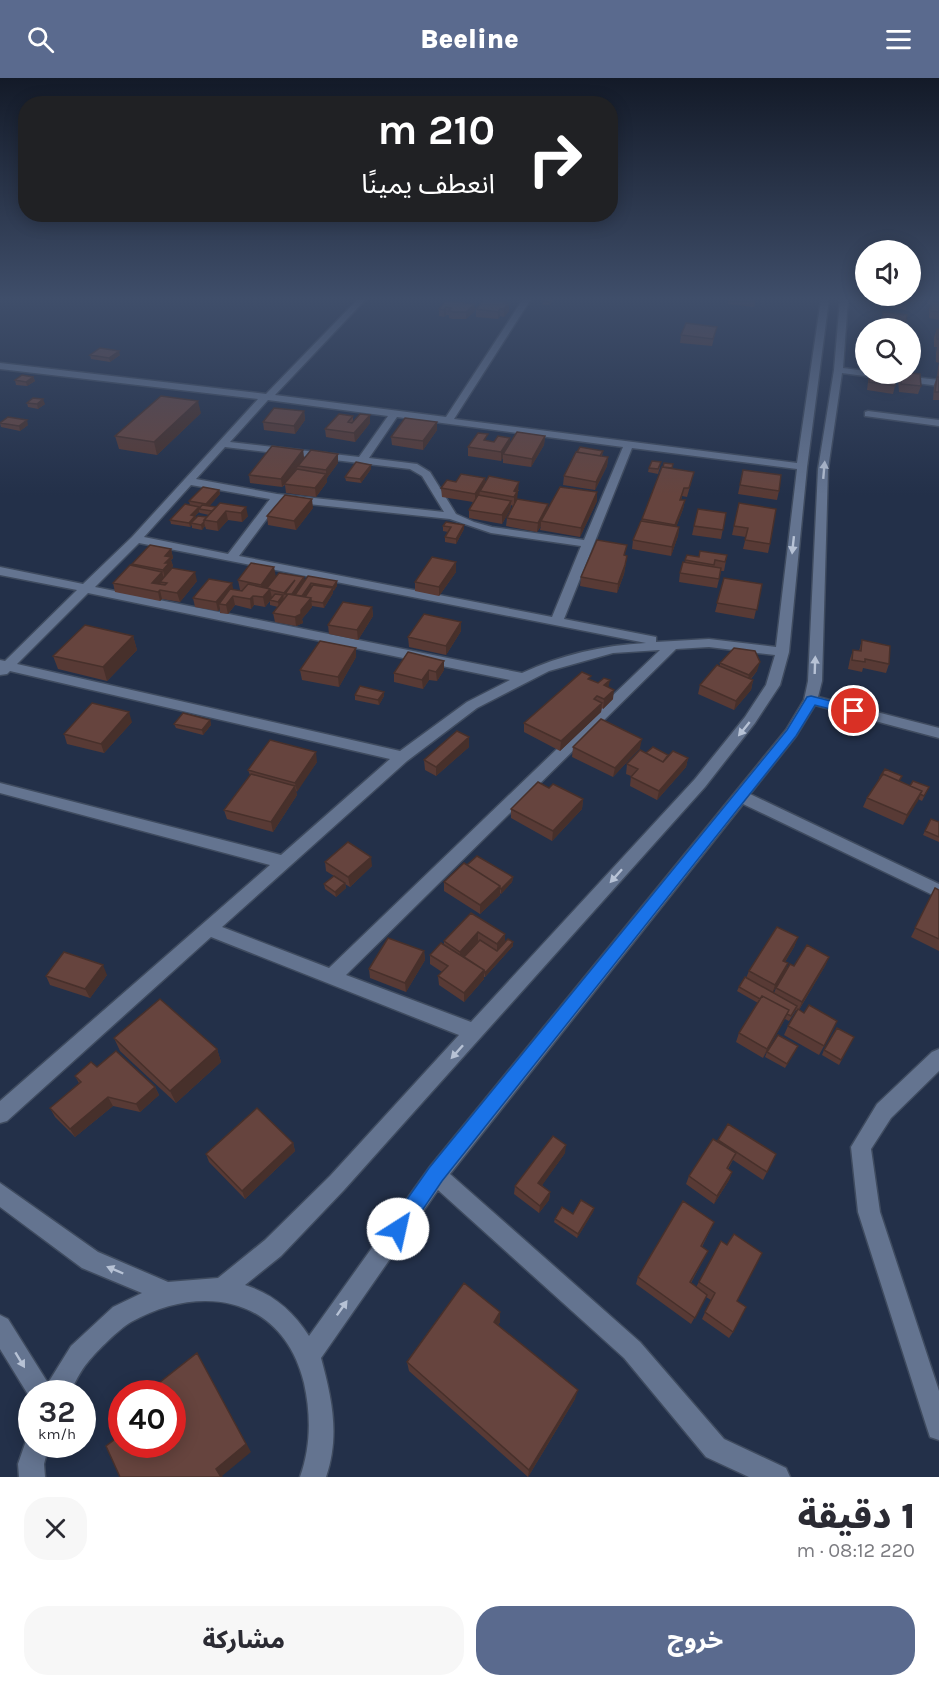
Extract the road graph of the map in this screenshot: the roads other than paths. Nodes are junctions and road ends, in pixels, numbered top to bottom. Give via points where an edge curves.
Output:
1 (298, 364) edge
2 (485, 364) edge
3 (816, 364) edge
4 (838, 364) edge
5 (0, 366) edge
6 (838, 370) junction
7 (939, 382) edge
8 (266, 397) junction
9 (394, 414) junction
10 (868, 414) dead end
11 (448, 421) junction
12 (939, 423) edge
13 (222, 444) junction
14 (628, 444) junction
15 (362, 460) junction
16 (802, 467) junction
17 (189, 481) junction
18 (277, 497) junction
19 (452, 516) junction
20 (136, 539) junction
21 (588, 544) junction
22 (231, 558) junction
23 (0, 571) edge
24 (86, 588) junction
25 (556, 622) junction
26 (673, 645) junction
27 (782, 652) junction
28 (2, 668) edge
29 (524, 678) junction
30 (811, 700) junction
31 (939, 733) edge
32 (402, 757) junction
33 (0, 788) edge
34 (740, 796) junction
35 (283, 862) junction
36 (939, 891) edge
37 (208, 929) junction
38 (332, 977) junction
39 (474, 1032) junction
40 (939, 1058) edge
41 (0, 1114) edge
42 (436, 1175) junction
43 (0, 1194) edge
44 (222, 1289) junction
45 (168, 1293) junction
46 (0, 1327) edge
47 (309, 1356) junction
48 (32, 1380) edge
49 (63, 1380) edge
50 (939, 1428) edge
51 (33, 1458) edge
52 (32, 1477) edge
53 (313, 1477) edge
54 (777, 1477) edge

1 - 8 street
2 - 11 street
3 - 16 street
4 - 6 street
5 - 8 street
6 - 7 street
30 -> 6 street via 815,681 823,469
8 - 9 street
8 - 13 street
9 - 11 street
9 - 15 street
10 - 12 street
11 - 14 street
13 - 15 street
13 - 17 street
14 - 16 street
14 - 21 street
15 - 19 street via 413,466 426,474
16 -> 27 street
17 - 18 street
17 - 20 street
18 - 19 street
18 - 22 street
19 - 21 street via 491,530
20 - 22 street
20 - 24 street
21 - 25 street
22 - 25 street
23 - 24 street
24 - 28 street
24 - 29 street
25 - 26 street
26 - 27 street via 709,643
26 - 29 street via 612,649 544,668
26 - 38 street
27 -> 39 street via 773,686 700,783
28 - 32 street
29 - 32 street via 472,705
30 - 31 street
30 - 34 street via 791,733
32 - 35 street
33 - 35 street
34 - 36 street
34 - 42 street
35 - 37 street
37 - 38 street
37 - 41 street
38 - 39 street
39 -> 44 street via 338,1183 273,1248
40 - 50 street via 884,1111 861,1147 869,1212
47 -> 42 street
42 - 54 street via 632,1350 715,1448
45 -> 43 street via 90,1260
44 - 45 street
44 - 47 street via 257,1300 287,1323
45 - 49 street via 121,1315 79,1354
46 -> 48 street
47 - 53 street via 321,1403 320,1457
51 - 52 street

